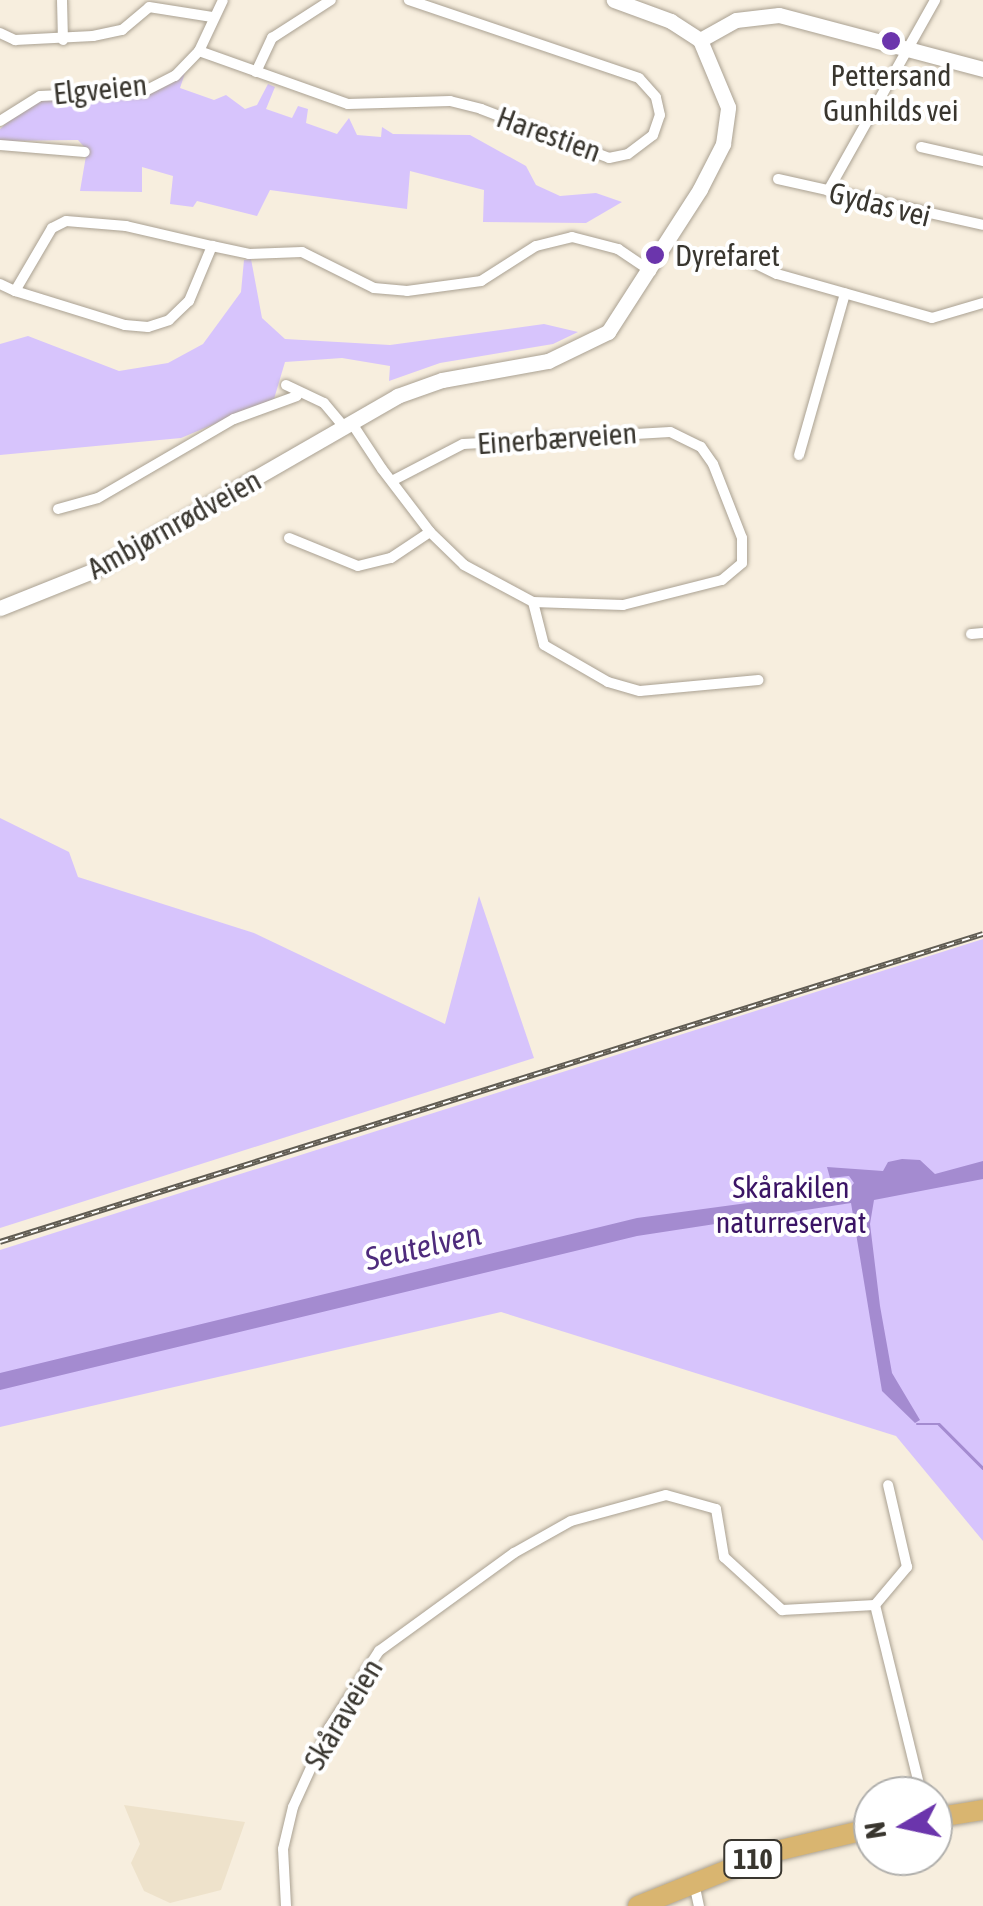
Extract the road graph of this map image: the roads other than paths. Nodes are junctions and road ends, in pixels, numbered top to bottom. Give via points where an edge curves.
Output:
1 (62, 0) edge
2 (223, 0) edge
3 (331, 0) edge
4 (409, 0) edge
5 (614, 0) edge
6 (935, 0) edge
7 (212, 17) junction
8 (0, 32) edge
9 (64, 40) junction
10 (700, 40) junction
11 (199, 51) junction
12 (910, 51) junction
13 (983, 70) edge
14 (256, 72) junction
15 (0, 121) edge
16 (0, 145) edge
17 (921, 147) dead end
18 (85, 152) dead end
19 (983, 161) edge
20 (778, 179) dead end
21 (828, 191) junction
22 (983, 225) edge
23 (212, 246) junction
24 (746, 259) dead end
25 (652, 272) junction
26 (0, 284) edge
27 (15, 290) junction
28 (844, 293) junction
29 (983, 303) edge
30 (286, 385) dead end
31 (298, 396) junction
32 (347, 424) junction
33 (800, 455) dead end
34 (392, 482) junction
35 (58, 509) dead end
36 (430, 532) junction
37 (289, 538) dead end
38 (533, 602) junction
39 (0, 608) edge
40 (758, 680) dead end
41 (888, 1485) dead end
42 (875, 1605) junction
43 (917, 1776) edge
44 (983, 1810) edge
45 (953, 1815) edge
46 (853, 1832) edge
47 (694, 1882) junction
48 (286, 1906) edge
49 (638, 1906) edge
50 (699, 1906) edge

1 - 9 street
2 - 7 street, Elgveien
3 - 14 street via 272,38
4 - 14 street, Harestien via 638,78 656,97 660,115 652,135 628,154 609,158 481,108 450,101 348,104
5 - 10 street
6 - 12 street
7 - 9 street via 150,7 122,30
7 - 11 street, Elgveien
8 - 9 street via 15,40
10 - 12 street via 736,20 779,16
10 - 25 street, Ambjørnrødveien via 725,91 727,124 716,158
11 - 14 street, Harestien
11 - 15 street, Elgveien via 175,76 145,91 40,96
12 - 13 street
12 - 21 street
16 - 18 street, Elgveien
17 - 19 street
20 - 21 street, Gydas vei
21 - 22 street, Gydas vei
23 - 25 street via 248,254 302,252 374,288 407,291 481,281 536,246 572,237 618,249
23 - 27 street via 66,220 52,228
23 - 27 street via 189,301 169,320 148,327
24 - 28 street
25 - 32 street, Ambjørnrødveien via 622,318 588,346 548,362 442,380
26 - 27 street
28 - 29 street via 932,318
28 - 33 street
30 - 31 street
31 - 32 street via 324,403
31 - 35 street, Ambjørnrødveien via 234,418 98,498
32 - 34 street
32 - 39 street, Ambjørnrødveien via 95,570
34 - 36 street
34 - 38 street, Einerbærveien via 463,444 670,432 701,447 742,538 742,563 722,580 623,605
36 - 37 street via 391,558 358,566
36 - 38 street via 464,565
38 - 40 street via 544,646 608,682 640,690
41 - 42 street via 906,1567
42 - 43 street
42 - 48 street, Skåraveien via 788,1612 772,1606 721,1552 716,1509 682,1495 592,1512 514,1554 379,1651 328,1728 293,1807 283,1848
44 - 45 highway
46 - 47 highway, 110 via 784,1848
47 - 49 highway, 110
47 - 50 street

